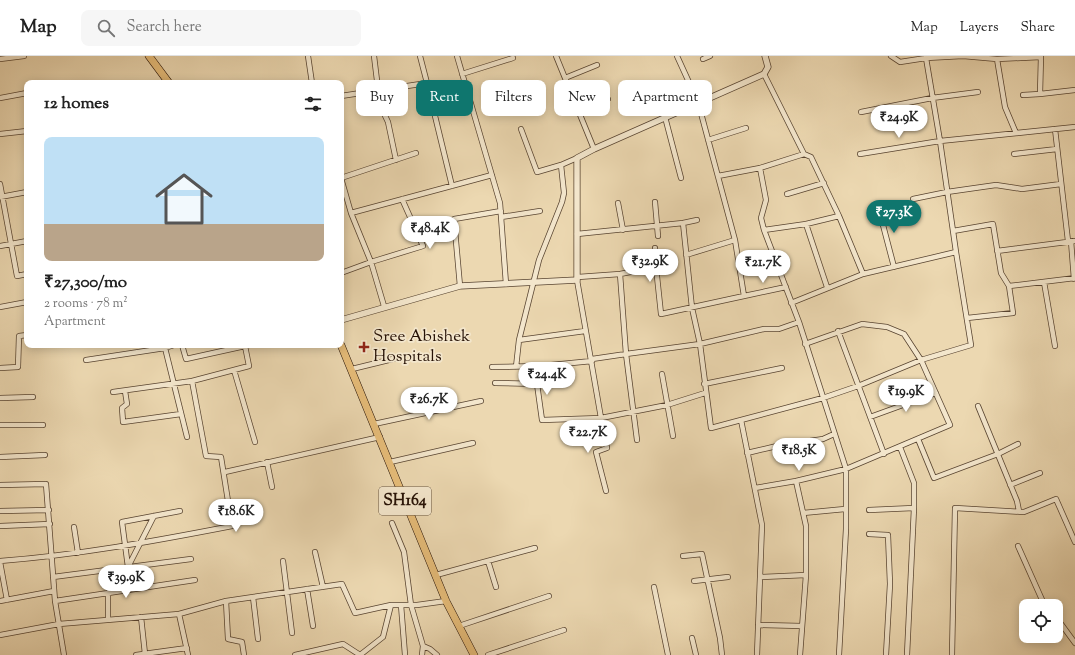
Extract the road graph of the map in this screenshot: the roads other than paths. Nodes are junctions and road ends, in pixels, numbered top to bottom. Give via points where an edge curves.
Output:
1 (24, 56) edge
2 (149, 56) edge
3 (308, 56) edge
4 (374, 56) edge
5 (420, 56) edge
6 (456, 56) edge
7 (556, 56) edge
8 (677, 56) edge
9 (710, 56) edge
10 (765, 56) edge
11 (891, 56) edge
12 (963, 56) edge
13 (1041, 56) edge
14 (926, 57) edge
15 (1010, 57) edge
16 (512, 58) dead end
17 (0, 59) edge
18 (703, 59) dead end
19 (997, 59) junction
20 (597, 65) dead end
21 (462, 74) junction
22 (764, 74) junction
23 (565, 78) joint
24 (167, 80) edge
25 (312, 80) edge
26 (377, 80) edge
27 (427, 80) edge
28 (464, 80) edge
29 (688, 80) edge
30 (1075, 90) edge
31 (978, 92) dead end
32 (24, 94) edge
33 (356, 94) edge
34 (1040, 94) junction
35 (1023, 95) dead end
36 (344, 96) edge
37 (712, 96) edge
38 (0, 98) edge
39 (932, 98) junction
40 (473, 109) edge
41 (861, 112) dead end
42 (385, 116) edge
43 (436, 116) edge
44 (580, 116) edge
45 (702, 116) edge
46 (665, 117) joint
47 (1075, 126) edge
48 (746, 128) dead end
49 (1055, 128) junction
50 (521, 129) dead end
51 (24, 131) edge
52 (1016, 133) junction
53 (0, 134) edge
54 (708, 140) junction
55 (940, 141) junction
56 (594, 149) junction
57 (1057, 149) junction
58 (416, 153) dead end
59 (804, 154) junction
60 (860, 154) dead end
61 (1014, 154) dead end
62 (577, 158) junction
63 (396, 160) junction
64 (561, 165) junction
65 (760, 168) junction
66 (492, 175) junction
67 (718, 176) junction
68 (344, 177) edge
69 (681, 178) dead end
70 (824, 183) junction
71 (0, 184) edge
72 (1061, 184) junction
73 (452, 186) junction
74 (344, 188) edge
75 (947, 192) junction
76 (24, 193) edge
77 (787, 194) dead end
78 (1, 197) edge
79 (913, 199) dead end
80 (402, 200) junction
81 (655, 202) dead end
82 (618, 204) dead end
83 (878, 206) dead end
84 (501, 211) junction
85 (540, 211) dead end
86 (351, 212) junction
87 (840, 216) junction
88 (501, 217) junction
89 (696, 220) dead end
90 (683, 223) junction
91 (806, 224) junction
92 (657, 227) junction
93 (623, 230) junction
94 (764, 230) junction
95 (953, 231) junction
96 (577, 234) junction
97 (658, 236) dead end
98 (736, 240) junction
99 (1071, 241) edge
100 (24, 242) edge
101 (11, 244) junction
102 (0, 246) edge
103 (655, 248) dead end
104 (998, 251) junction
105 (956, 252) junction
106 (686, 255) junction
107 (371, 262) junction
108 (894, 267) junction
109 (656, 268) junction
110 (344, 272) edge
111 (620, 274) junction
112 (863, 274) junction
113 (24, 275) edge
114 (577, 279) junction
115 (1075, 279) edge
116 (534, 282) junction
117 (1044, 282) junction
118 (506, 284) junction
119 (460, 286) junction
120 (1010, 286) junction
121 (827, 287) junction
122 (786, 288) junction
123 (744, 296) junction
124 (24, 302) edge
125 (792, 303) junction
126 (0, 306) edge
127 (384, 306) junction
128 (692, 308) junction
129 (967, 318) junction
130 (344, 319) edge
131 (799, 322) junction
132 (585, 331) junction
133 (838, 331) junction
134 (24, 335) edge
135 (519, 340) junction
136 (700, 344) junction
137 (805, 344) junction
138 (1055, 346) dead end
139 (165, 348) joint
140 (183, 348) edge
141 (225, 348) edge
142 (247, 348) edge
143 (342, 348) edge
144 (626, 354) junction
145 (397, 358) dead end
146 (86, 360) dead end
147 (592, 360) junction
148 (921, 360) junction
149 (492, 367) dead end
150 (516, 367) junction
151 (0, 368) edge
152 (782, 368) dead end
153 (352, 369) junction
154 (234, 370) junction
155 (662, 374) dead end
156 (192, 381) junction
157 (495, 383) dead end
158 (704, 384) junction
159 (173, 385) junction
160 (858, 386) junction
161 (125, 391) junction
162 (113, 392) dead end
163 (706, 392) junction
164 (936, 393) junction
165 (33, 397) dead end
166 (0, 398) edge
167 (823, 398) junction
168 (480, 401) dead end
169 (667, 405) junction
170 (978, 406) dead end
171 (632, 412) junction
172 (181, 414) junction
173 (870, 417) junction
174 (601, 418) junction
175 (741, 420) junction
176 (374, 424) junction
177 (0, 425) edge
178 (43, 425) dead end
179 (834, 434) junction
180 (673, 436) dead end
181 (187, 437) dead end
182 (380, 438) junction
183 (918, 439) junction
184 (637, 440) dead end
185 (255, 442) dead end
186 (473, 443) dead end
187 (1018, 444) dead end
188 (900, 447) junction
189 (747, 453) junction
190 (884, 454) junction
191 (998, 454) junction
192 (45, 455) dead end
193 (0, 457) edge
194 (267, 462) junction
195 (390, 462) junction
196 (846, 470) junction
197 (225, 472) junction
198 (1040, 473) dead end
199 (796, 481) junction
200 (0, 485) edge
201 (1010, 485) junction
202 (272, 487) dead end
203 (755, 488) junction
204 (606, 491) dead end
205 (914, 508) junction
206 (845, 509) junction
207 (49, 510) junction
208 (869, 510) dead end
209 (0, 511) edge
210 (180, 511) dead end
211 (1019, 511) junction
212 (803, 514) junction
213 (154, 516) junction
214 (392, 522) dead end
215 (50, 524) junction
216 (0, 526) edge
217 (74, 527) dead end
218 (869, 534) dead end
219 (1075, 542) edge
220 (140, 544) junction
221 (125, 546) junction
222 (1018, 546) dead end
223 (536, 548) dead end
224 (315, 552) dead end
225 (78, 553) junction
226 (683, 556) dead end
227 (52, 557) junction
228 (190, 559) dead end
229 (283, 561) dead end
230 (488, 561) junction
231 (0, 562) edge
232 (128, 567) junction
233 (436, 575) junction
234 (806, 575) junction
235 (760, 576) junction
236 (728, 577) dead end
237 (53, 578) junction
238 (195, 580) dead end
239 (708, 580) junction
240 (694, 581) dead end
241 (323, 586) junction
242 (496, 587) dead end
243 (654, 588) dead end
244 (307, 589) junction
245 (54, 591) junction
246 (287, 592) junction
247 (108, 593) junction
248 (549, 596) dead end
249 (253, 597) junction
250 (1042, 599) edge
251 (6, 600) junction
252 (446, 600) junction
253 (0, 601) edge
254 (55, 601) junction
255 (226, 601) junction
256 (391, 605) junction
257 (400, 605) junction
258 (411, 605) junction
259 (179, 614) junction
260 (141, 617) junction
261 (108, 620) junction
262 (59, 624) junction
263 (758, 625) junction
264 (313, 626) dead end
265 (459, 626) junction
266 (802, 626) junction
267 (1063, 626) edge
268 (564, 630) dead end
269 (292, 633) dead end
270 (0, 635) edge
271 (692, 638) dead end
272 (258, 639) dead end
273 (1075, 643) edge
274 (423, 646) junction
275 (187, 648) junction
276 (145, 654) junction
277 (64, 655) edge
278 (136, 655) edge
279 (188, 655) edge
280 (244, 655) edge
281 (295, 655) edge
282 (360, 655) edge
283 (405, 655) edge
284 (422, 655) edge
285 (437, 655) edge
286 (474, 655) edge
287 (488, 655) edge
288 (668, 655) edge
289 (696, 655) edge
290 (722, 655) edge
291 (757, 655) edge
292 (800, 655) edge
293 (839, 655) edge
294 (886, 655) edge
295 (907, 655) edge
296 (952, 655) edge

1 - 17 street
2 - 24 main road
3 - 25 street
4 - 26 street
5 - 27 street
6 - 21 street
7 - 23 street
8 - 29 street
9 - 18 street
10 - 22 street via 768,67
11 - 14 street via 900,62
12 - 14 street
12 - 19 street
13 - 15 street
13 - 34 street
14 - 39 street
15 - 19 street
16 - 21 street
19 - 52 street via 1005,107
20 - 23 street
21 - 28 street
22 - 37 street
22 - 59 street
30 - 34 street
31 - 39 street
32 - 38 street
33 - 36 street
34 - 35 street
39 - 41 street
39 - 55 street
40 - 66 street
42 - 63 street
43 - 73 street
44 - 56 street
45 - 54 street
46 - 56 street
46 - 69 street
47 - 49 street
48 - 54 street
49 - 52 street
49 - 57 street
50 - 64 street via 537,172
51 - 53 street
52 - 55 street
54 - 67 street
55 - 60 street
55 - 75 street
56 - 62 street
57 - 61 street
57 - 72 street
58 - 63 street
59 - 65 street
59 - 70 street via 811,156
62 - 64 street
62 - 96 street
63 - 68 street
64 - 116 street via 564,193 562,202 539,260
65 - 67 street
65 - 94 street via 766,200 761,218
66 - 73 street
66 - 84 street
67 - 98 street
70 - 77 street
70 - 87 street
71 - 78 street
72 - 75 street via 1022,189 996,185
72 - 99 street
73 - 80 street
74 - 86 street
75 - 79 street
75 - 95 street
76 - 78 street
78 - 101 street
80 - 86 street
80 - 107 street via 423,246
81 - 92 street
82 - 93 street
83 - 108 street
84 - 88 street
84 - 119 street via 454,219
85 - 88 street
86 - 107 street
87 - 91 street
87 - 112 street
88 - 118 street
89 - 90 street
90 - 92 street
90 - 106 street
91 - 94 street
91 - 121 street
92 - 93 street
92 - 97 street
93 - 96 street
94 - 122 street
95 - 104 street via 993,224
95 - 105 street
96 - 114 street
98 - 106 street
98 - 123 street
99 - 104 street
99 - 115 street
100 - 101 street
101 - 102 street
101 - 113 street via 17,276
103 - 109 street
104 - 120 street via 1001,273
105 - 108 street
105 - 129 street
106 - 128 street
107 - 110 street
107 - 127 street
108 - 112 street
109 - 111 street
109 - 128 street via 661,314
111 - 114 street
111 - 144 street
112 - 121 street
114 - 116 street
114 - 132 street
115 - 117 street
116 - 118 street
116 - 135 street
117 - 120 street
117 - 138 street
118 - 119 street
119 - 127 street
120 - 129 street via 1013,313
121 - 125 street
122 - 123 street
122 - 125 street
123 - 128 street
124 - 126 street
125 - 131 street
127 - 130 street
128 - 136 street
129 - 148 street via 971,345
131 - 136 street via 779,329 764,328
131 - 137 street
132 - 135 street
132 - 147 street
133 - 137 street
133 - 148 street via 862,324 887,327 904,334
133 - 160 street
134 - 151 street via 19,336 18,367
135 - 150 street
136 - 144 street
136 - 158 street
137 - 167 street
139 - 146 street
139 - 159 street
140 - 141 street via 186,359
142 - 154 street via 248,366
143 - 153 main road, SH164
144 - 147 street
144 - 171 street
145 - 153 street
147 - 150 street
147 - 174 street
148 - 160 street
148 - 164 street
149 - 150 street
152 - 158 street
153 - 176 main road, SH164
154 - 156 street
154 - 185 street
155 - 169 street
156 - 159 street
156 - 197 street via 206,456 221,457
157 - 174 street via 537,384 542,420
158 - 163 street
159 - 161 street
159 - 172 street
160 - 167 street
160 - 173 street
161 - 162 street
161 - 172 street via 123,422
163 - 169 street
163 - 175 street via 711,428
164 - 173 street
164 - 183 street via 950,426
165 - 166 street
167 - 175 street
167 - 179 street
168 - 176 street
169 - 171 street
169 - 180 street
170 - 191 street
171 - 174 street
171 - 184 street
172 - 181 street
173 - 190 street
174 - 204 street via 607,448 596,452
175 - 189 street
176 - 182 main road, SH164
177 - 178 street
179 - 189 street via 823,439
179 - 196 street
182 - 194 street
182 - 195 main road, SH164
183 - 188 street
183 - 191 street via 934,478
186 - 195 street
187 - 191 street
188 - 190 street
188 - 205 street via 914,482
189 - 203 street
190 - 196 street
191 - 201 street
192 - 193 street
194 - 197 street
194 - 202 street
195 - 233 main road, SH164
196 - 199 street
196 - 206 street
197 - 220 street via 232,526
198 - 201 street
199 - 203 street
199 - 212 street
200 - 207 street via 46,484
201 - 211 street
203 - 235 street via 762,525
205 - 208 street
205 - 295 street
206 - 212 street
206 - 293 street
207 - 209 street
207 - 215 street
210 - 213 street
211 - 219 street via 1024,512 1056,499
211 - 296 street via 955,508
212 - 234 street via 806,526
213 - 220 street
213 - 221 street via 122,522
214 - 258 street via 404,552
215 - 216 street
215 - 227 street
217 - 225 street
218 - 294 street via 888,536 890,584
220 - 221 street
220 - 232 street
221 - 225 street
221 - 232 street
222 - 250 street
223 - 230 street
224 - 241 street
225 - 227 street
226 - 239 street via 702,554
227 - 231 street
227 - 237 street
228 - 232 street
229 - 246 street
230 - 233 street
230 - 242 street
231 - 251 street
232 - 237 street
232 - 247 street
233 - 252 main road, SH164
234 - 235 street
234 - 266 street
235 - 263 street
236 - 239 street
237 - 245 street
238 - 247 street
239 - 240 street
239 - 290 street
241 - 244 street
241 - 256 street via 342,584 355,613
243 - 288 street
244 - 246 street
244 - 264 street
245 - 251 street
245 - 254 street
246 - 249 street
246 - 269 street
247 - 254 street
247 - 261 street
248 - 265 street
249 - 255 street
249 - 272 street
251 - 253 street
252 - 258 street
252 - 265 main road, SH164
254 - 262 street
255 - 259 street
255 - 280 street via 228,639 242,642
256 - 257 street
256 - 282 street via 383,637
257 - 258 street
257 - 283 street
258 - 274 street
259 - 260 street
259 - 275 street
260 - 261 street
260 - 276 street
261 - 262 street
262 - 270 street
262 - 277 street
263 - 266 street
263 - 291 street
265 - 286 main road, SH164
266 - 292 street
267 - 273 street
268 - 287 street
271 - 289 street
274 - 284 street
274 - 285 street
275 - 276 street
275 - 279 street
276 - 278 street
281 - 282 street via 343,644

